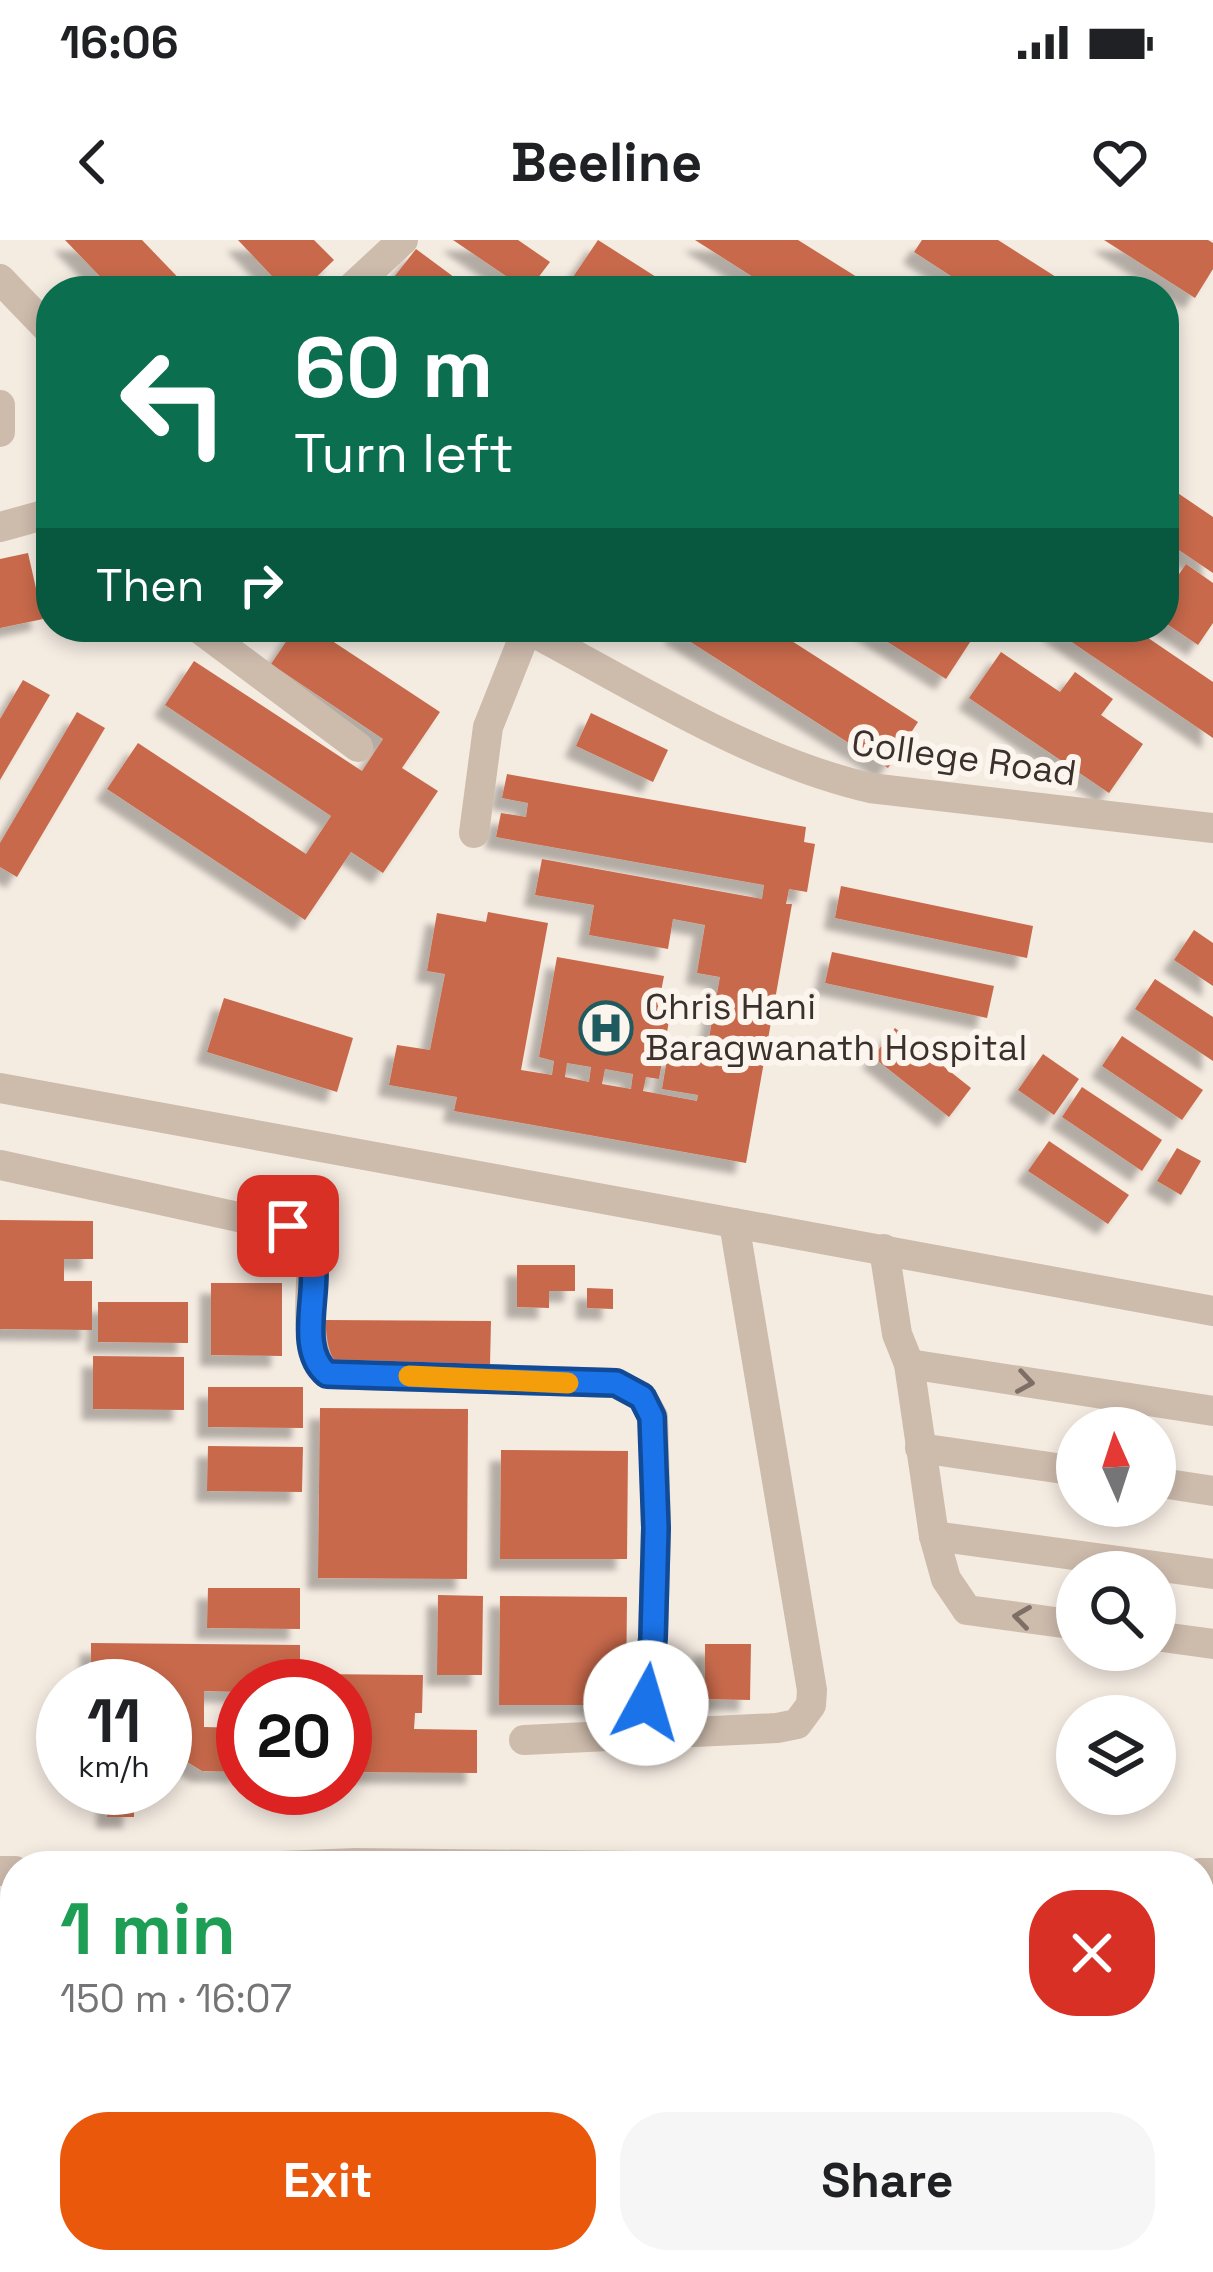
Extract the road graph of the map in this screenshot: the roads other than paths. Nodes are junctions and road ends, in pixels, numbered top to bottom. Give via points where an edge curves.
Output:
1 (403, 240) edge
2 (364, 276) edge
3 (0, 279) edge
4 (36, 316) edge
5 (0, 405) edge
6 (0, 432) edge
7 (36, 517) edge
8 (0, 527) edge
9 (217, 642) edge
10 (520, 642) edge
11 (552, 642) edge
12 (358, 747) dead end
13 (1213, 828) edge
14 (474, 833) dead end
15 (0, 1088) edge
16 (0, 1165) edge
17 (734, 1223) junction
18 (884, 1250) junction
19 (1213, 1311) edge
20 (909, 1364) junction
21 (1213, 1411) edge
22 (920, 1448) junction
23 (1056, 1468) edge
24 (1176, 1485) edge
25 (1213, 1491) edge
26 (934, 1536) junction
27 (1213, 1574) edge
28 (1056, 1622) edge
29 (1176, 1639) edge
30 (1213, 1644) edge
31 (643, 1736) junction
32 (524, 1741) dead end

1 - 2 street
3 - 4 street
5 - 6 street
7 - 8 street
9 - 12 street
10 - 14 street via 488,728
11 - 13 street, College Road via 824,777
15 - 17 street
16 - 31 street via 298,1230 313,1252 311,1341 327,1374 616,1383 642,1397 652,1417 656,1528
17 - 18 street
17 - 31 street via 811,1705 791,1726
18 - 19 street
18 - 20 street
20 -> 21 street
20 - 22 street
22 - 23 street
22 - 26 street
24 - 25 street
26 - 27 street
28 -> 26 street via 967,1610 946,1579
29 - 30 street
31 - 32 street

